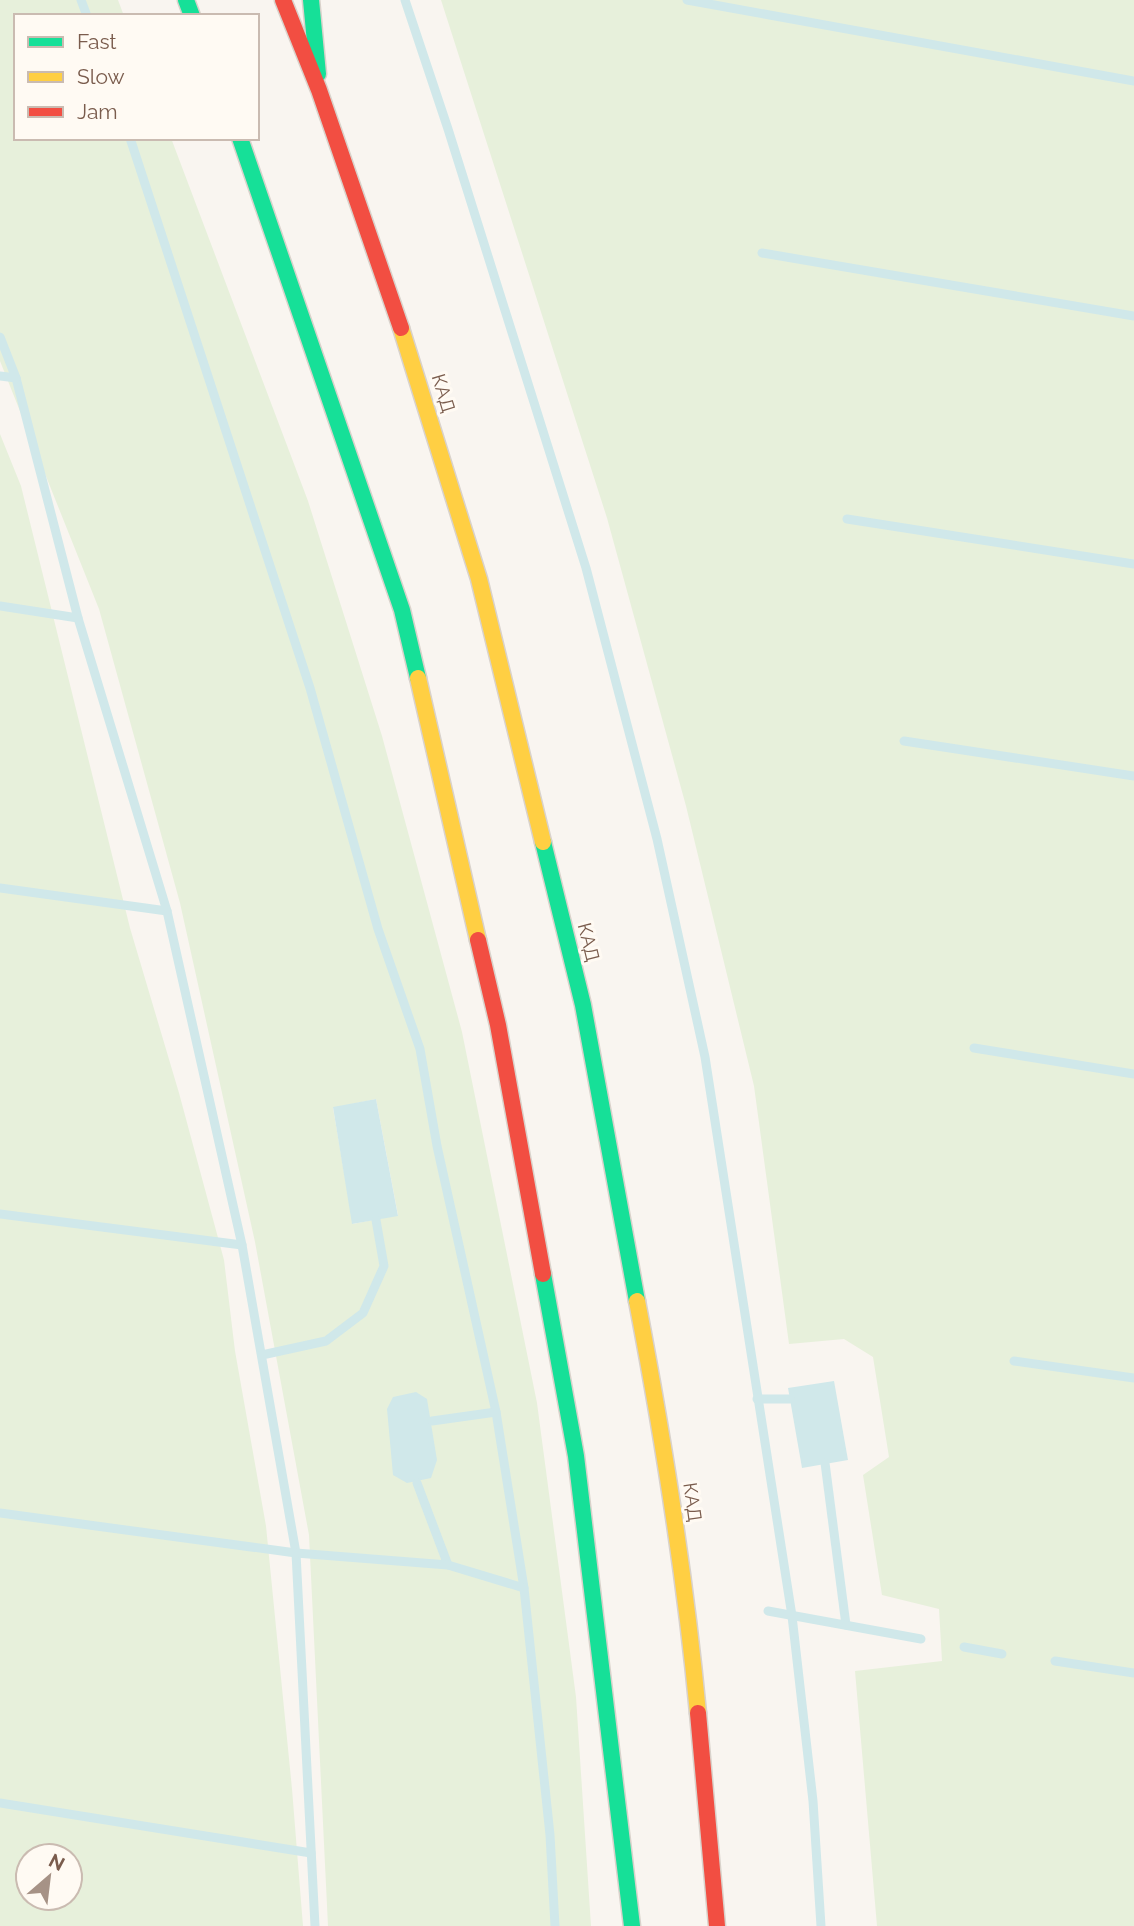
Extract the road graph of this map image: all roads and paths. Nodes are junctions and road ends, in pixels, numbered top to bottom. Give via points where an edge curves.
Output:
1 (283, 0) edge
2 (311, 0) edge
3 (319, 90) junction
4 (241, 140) edge
5 (632, 1926) edge
6 (718, 1926) edge

1 - 3 main road, КАД
2 - 3 main road
3 - 6 main road, КАД via 480,579 583,1005 664,1451 692,1652
4 - 5 main road via 402,610 498,1025 576,1456

